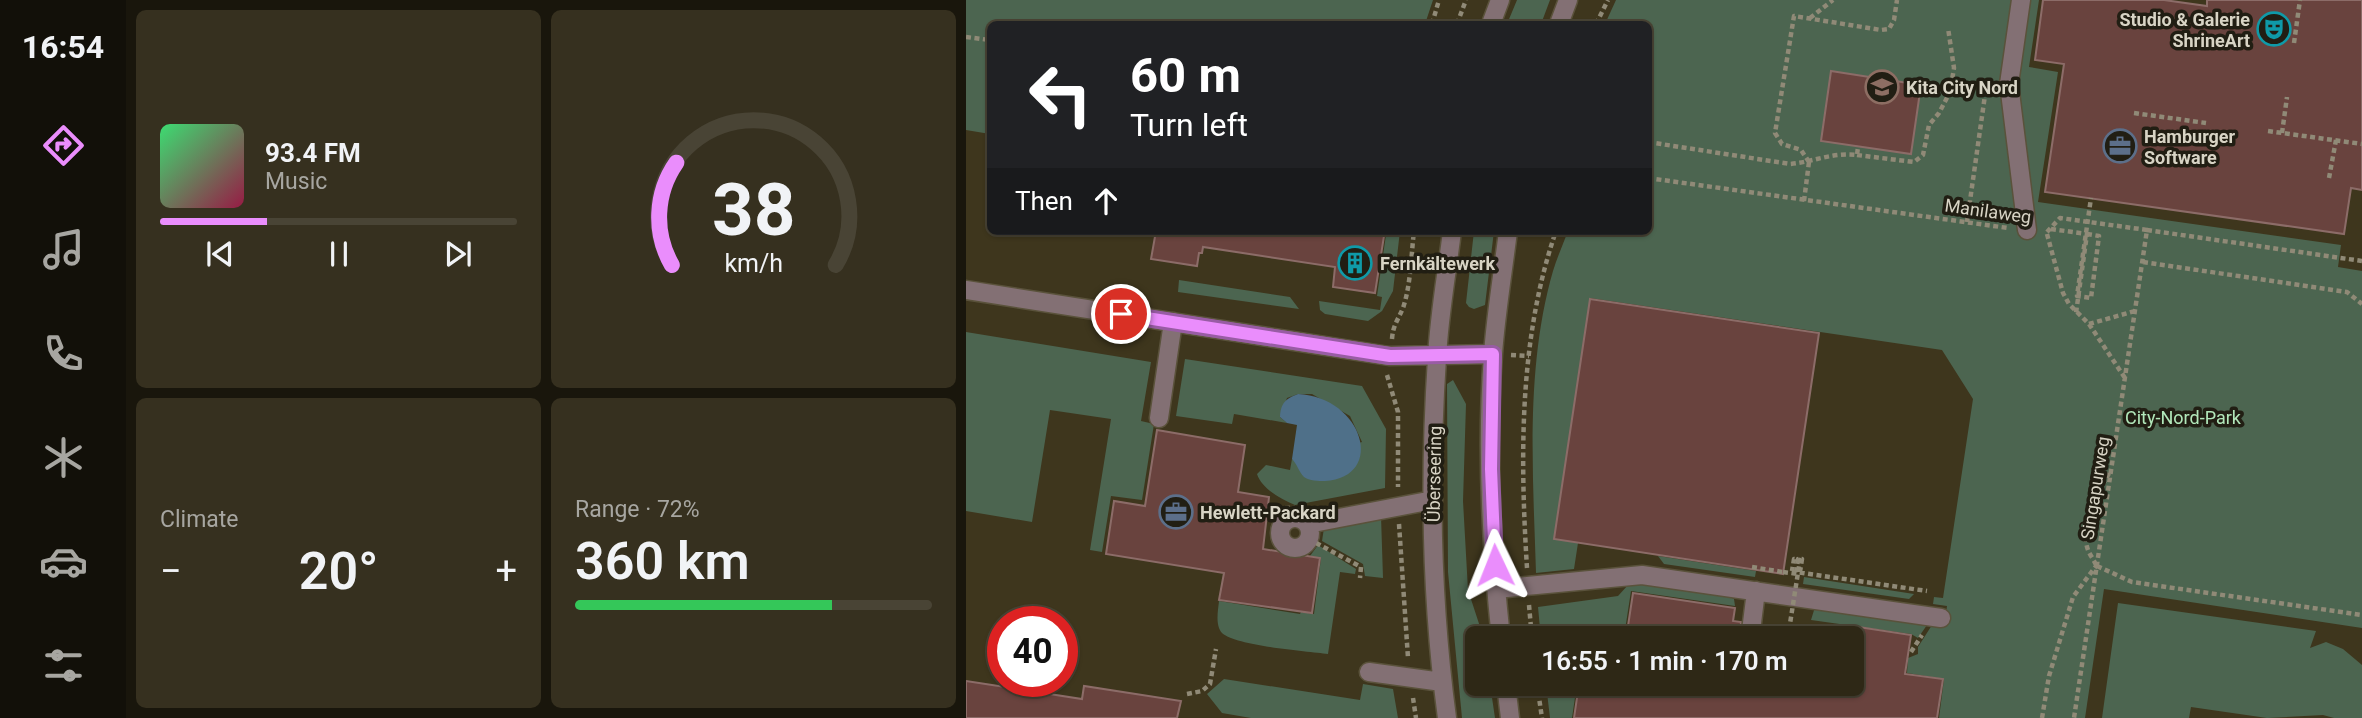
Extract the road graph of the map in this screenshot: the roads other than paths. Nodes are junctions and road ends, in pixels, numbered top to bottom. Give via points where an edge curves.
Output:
1 (1500, 0) edge
2 (1568, 0) edge
3 (2021, 0) edge
4 (1492, 21) edge
5 (1560, 21) edge
6 (2027, 230) road end
7 (1452, 235) edge
8 (1507, 235) edge
9 (966, 290) edge
10 (1173, 322) junction
11 (1493, 354) junction
12 (1437, 356) junction
13 (1159, 418) dead end
14 (1433, 500) junction
15 (1308, 532) road end
16 (1496, 589) junction
17 (1756, 591) junction
18 (1941, 618) dead end
19 (1500, 626) edge
20 (1752, 626) edge
21 (1369, 673) dead end
22 (1442, 682) junction
23 (1507, 696) edge
24 (1447, 718) edge
25 (1510, 718) edge

1 - 4 street
2 - 5 street
3 - 6 street via 2009,84
7 - 12 street, Überseering
8 - 11 street
9 - 10 street
10 - 12 street via 1390,356
10 - 13 street
11 - 12 street
11 - 16 street
12 - 14 street, Überseering
14 - 15 street
14 - 22 street, Überseering
16 - 17 street via 1642,575
16 - 19 street
17 - 18 street
17 - 20 street
21 - 22 street
22 - 24 street, Überseering
23 - 25 street

